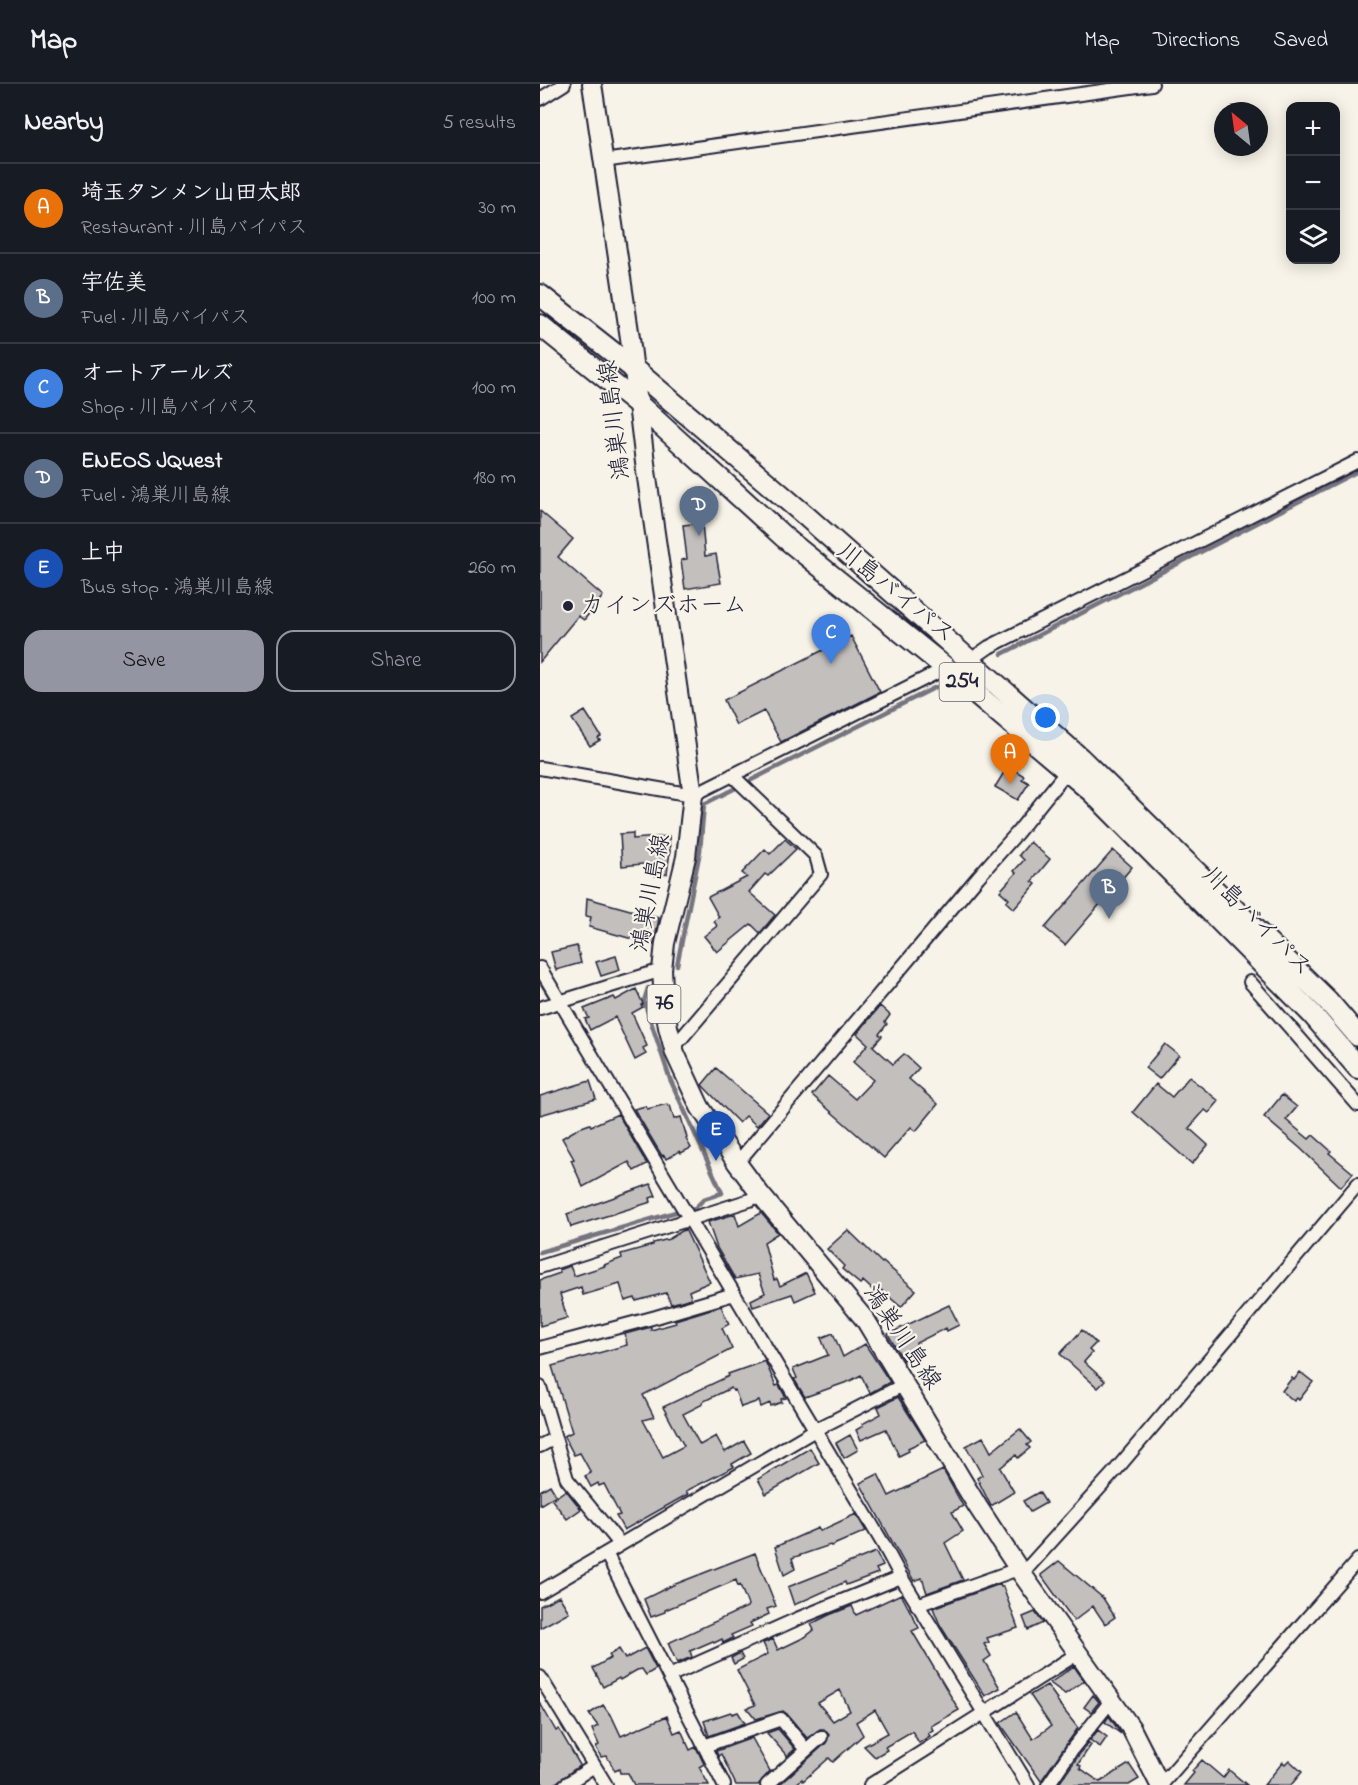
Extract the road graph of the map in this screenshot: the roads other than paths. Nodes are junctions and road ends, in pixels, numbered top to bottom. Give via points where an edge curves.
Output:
1 (564, 84) edge
2 (592, 84) edge
3 (1152, 84) edge
4 (540, 99) edge
5 (603, 161) junction
6 (540, 295) edge
7 (540, 325) edge
8 (634, 369) junction
9 (638, 404) junction
10 (1358, 460) edge
11 (969, 661) junction
12 (946, 668) junction
13 (540, 768) edge
14 (1067, 771) junction
15 (732, 775) junction
16 (693, 795) junction
17 (540, 968) edge
18 (663, 970) junction
19 (1250, 982) dead end
20 (561, 1002) junction
21 (540, 1008) edge
22 (1358, 1036) edge
23 (674, 1047) junction
24 (1358, 1068) edge
25 (1358, 1104) edge
26 (737, 1163) junction
27 (1358, 1184) edge
28 (760, 1194) junction
29 (690, 1219) junction
30 (540, 1267) edge
31 (734, 1294) junction
32 (540, 1348) edge
33 (905, 1384) junction
34 (540, 1387) edge
35 (815, 1430) junction
36 (555, 1438) junction
37 (540, 1446) edge
38 (620, 1544) junction
39 (606, 1553) junction
40 (1358, 1560) edge
41 (1020, 1572) junction
42 (901, 1577) junction
43 (540, 1592) edge
44 (917, 1605) junction
45 (1077, 1654) junction
46 (669, 1676) junction
47 (540, 1677) edge
48 (1111, 1701) junction
49 (982, 1713) junction
50 (821, 1737) dead end
51 (704, 1746) junction
52 (806, 1750) junction
53 (594, 1766) junction
54 (565, 1785) edge
55 (606, 1785) edge
56 (724, 1785) edge
57 (767, 1785) edge
58 (870, 1785) edge
59 (1028, 1785) edge
60 (1048, 1785) edge
61 (1160, 1785) edge

1 - 4 street
2 - 5 main road, 鴻巣川島線 / 76
3 - 5 street
5 - 8 main road, 鴻巣川島線 / 76
6 - 8 highway, 川島バイパス / 254
7 - 9 highway, 川島バイパス / 254
8 - 9 main road, 鴻巣川島線 / 76
8 - 11 highway, 川島バイパス / 254
9 - 12 highway, 川島バイパス / 254 via 785,538
9 - 16 main road, 鴻巣川島線 / 76
10 - 11 street via 989,647
11 - 22 highway, 川島バイパス / 254 via 1106,782 1328,1001
12 - 14 highway, 川島バイパス / 254
12 - 15 street
13 - 16 street
14 - 24 highway, 川島バイパス / 254 via 1312,1014
14 - 26 street
15 - 16 street
15 - 23 street via 816,856 821,874
16 - 18 main road, 鴻巣川島線 / 76 via 686,857 665,943
17 - 20 street
18 - 20 street
18 - 23 main road, 鴻巣川島線 / 76 via 664,1002
19 - 25 street
20 - 21 street
20 - 29 street
23 - 26 main road, 鴻巣川島線 / 76 via 700,1107
26 - 28 main road, 鴻巣川島線 / 76
27 - 41 street via 1115,1471
28 - 29 street
28 - 33 main road, 鴻巣川島線 / 76 via 866,1321
29 - 30 street
29 - 31 street
31 - 32 street
31 - 35 street
33 - 35 street
33 - 41 main road, 鴻巣川島線 / 76
34 - 36 street
35 - 38 street
35 - 42 street
36 - 37 street
36 - 38 street via 567,1479
38 - 39 street
39 - 43 street
39 - 46 street
40 - 61 street
41 - 44 street
41 - 45 main road, 鴻巣川島線 / 76
42 - 44 street
42 - 46 street
44 - 49 street
45 - 48 main road, 鴻巣川島線 / 76
45 - 49 street
46 - 51 street
47 - 53 street
48 - 60 street
48 - 61 main road, 鴻巣川島線 / 76 via 1131,1728
49 - 58 street
49 - 59 street
50 - 52 street
51 - 52 street via 781,1719
51 - 56 street
52 - 57 street
53 - 54 street
53 - 55 street

